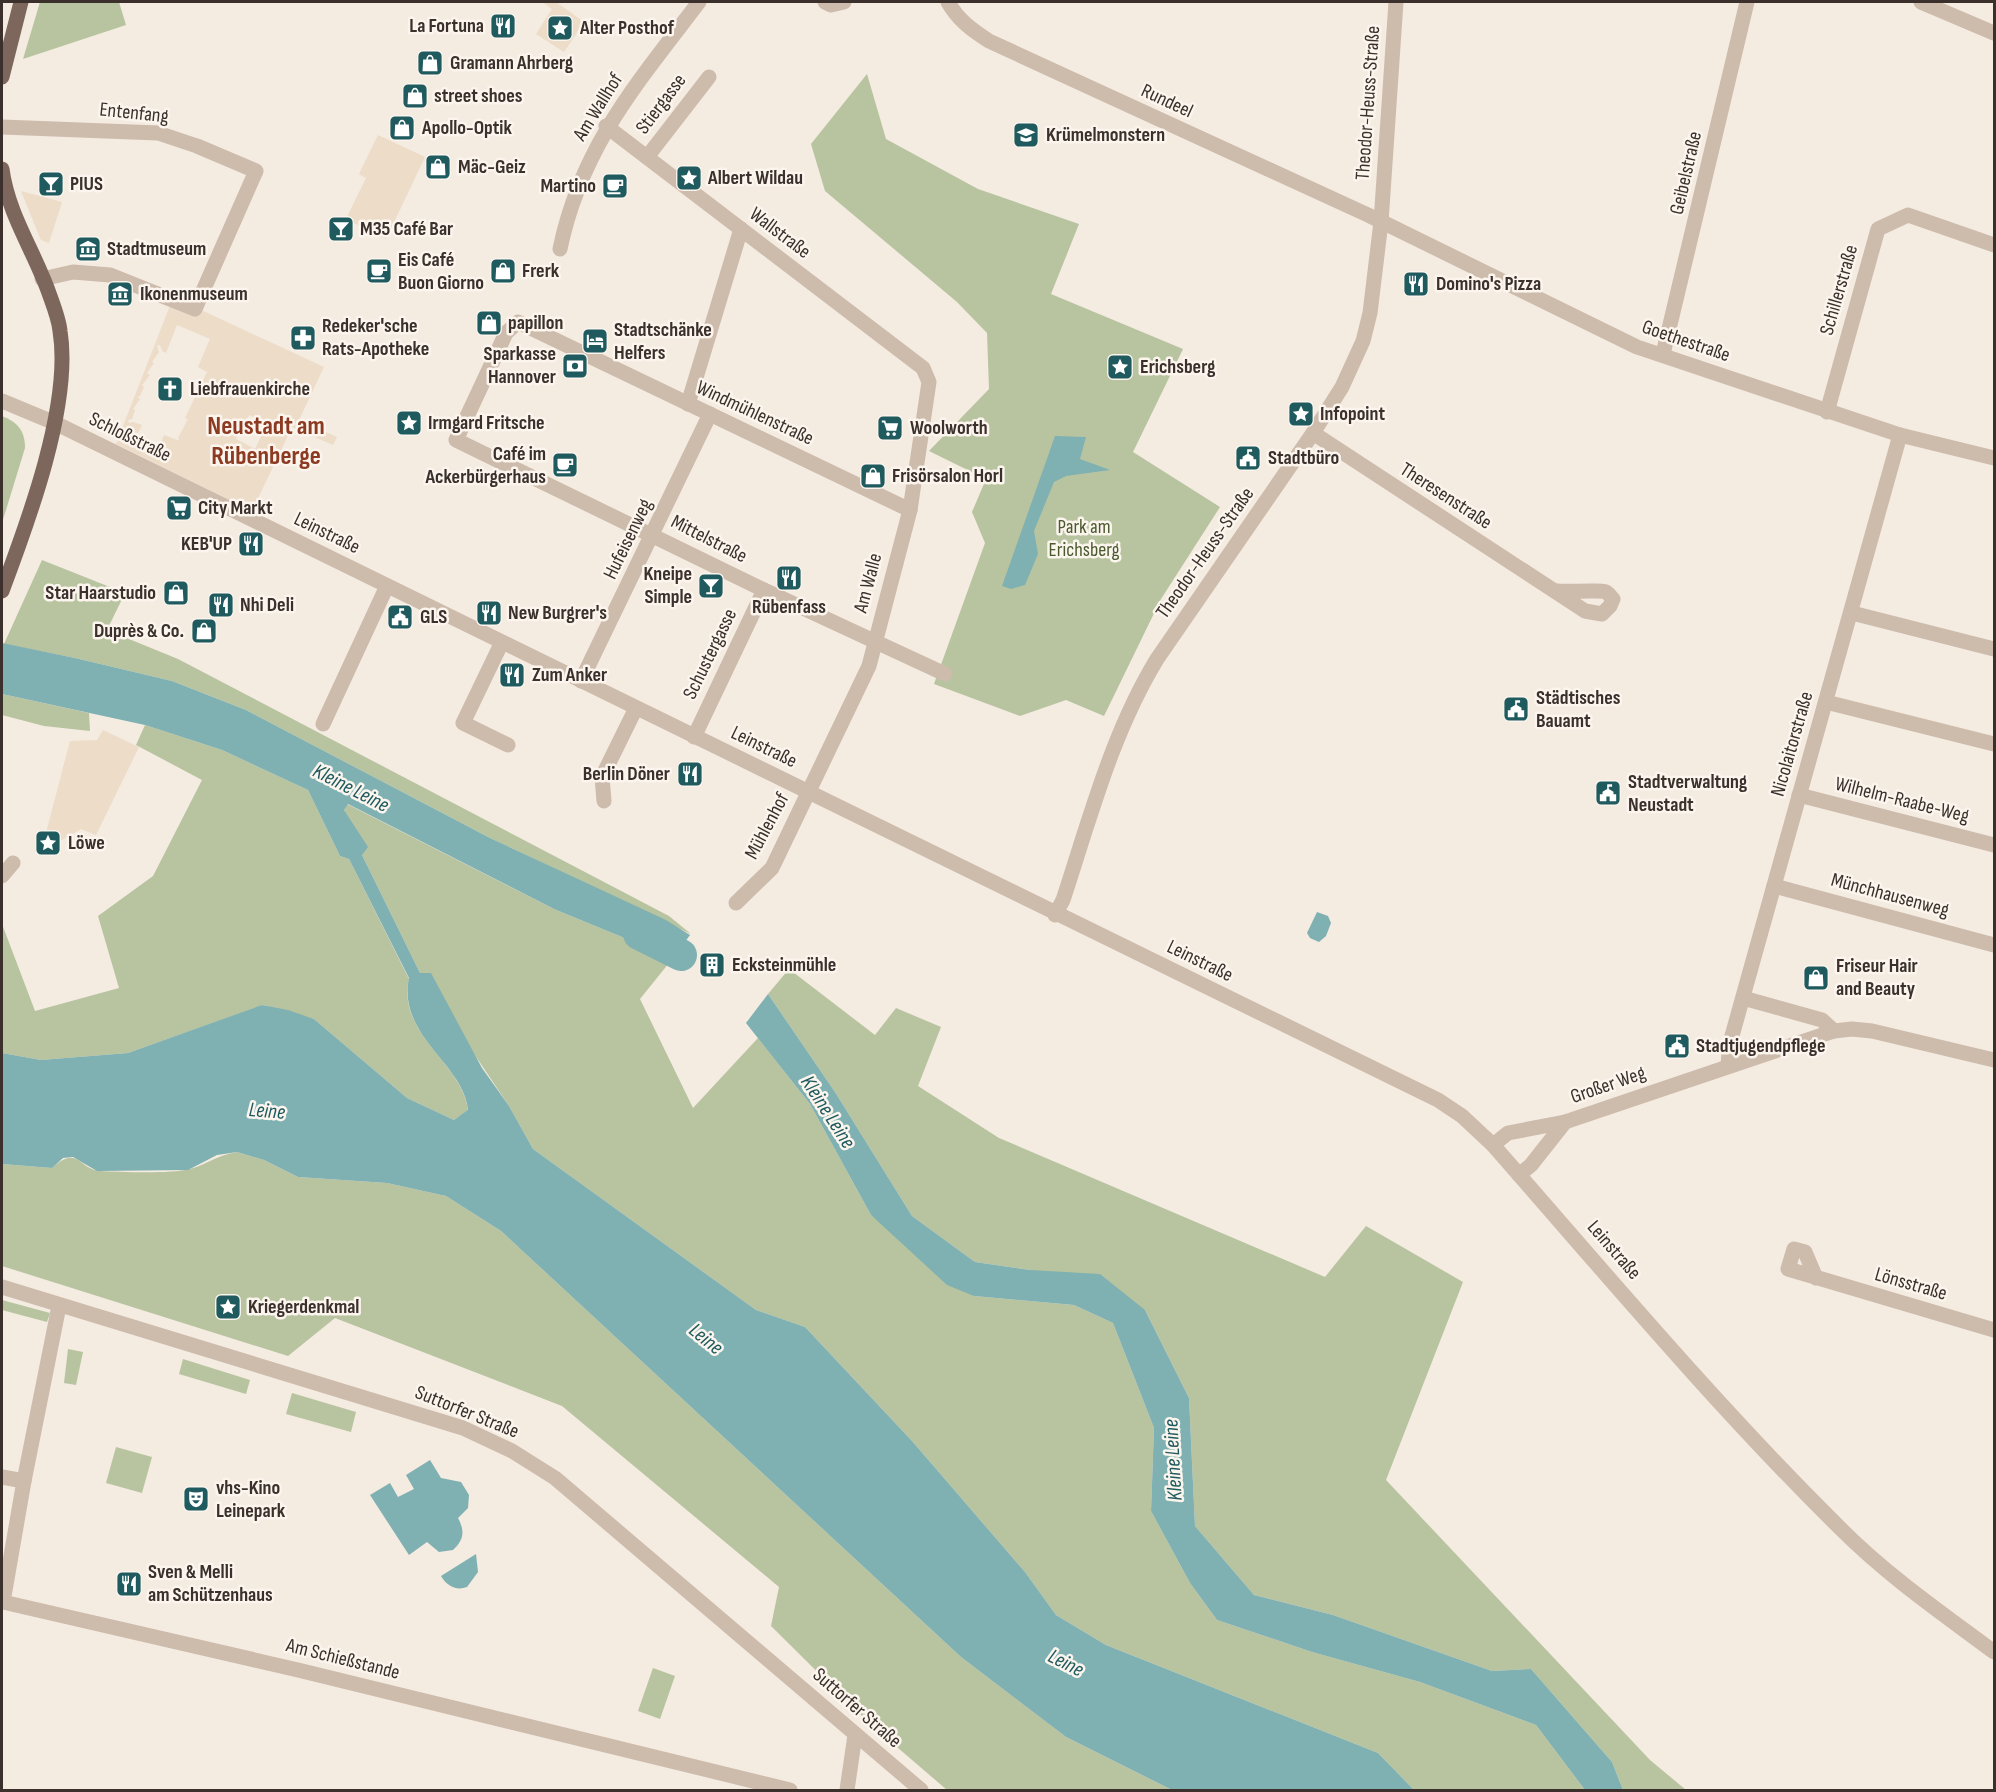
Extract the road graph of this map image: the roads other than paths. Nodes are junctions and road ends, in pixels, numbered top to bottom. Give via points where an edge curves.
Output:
1 (21, 2) edge
2 (699, 2) edge
3 (825, 2) edge
4 (844, 2) edge
5 (948, 2) edge
6 (1396, 2) edge
7 (1747, 2) edge
8 (1921, 2) edge
9 (1995, 33) edge
10 (709, 77) dead end
11 (2, 78) edge
12 (606, 126) junction
13 (2, 127) edge
14 (647, 157) junction
15 (2, 169) edge
16 (1381, 222) junction
17 (741, 229) junction
18 (1995, 245) edge
19 (560, 249) dead end
20 (42, 279) junction
21 (1663, 354) junction
22 (927, 374) joint
23 (2, 401) edge
24 (688, 404) junction
25 (1827, 412) junction
26 (710, 414) junction
27 (55, 423) junction
28 (1313, 433) junction
29 (1900, 435) junction
30 (456, 440) joint
31 (1995, 458) edge
32 (910, 510) junction
33 (238, 513) joint
34 (653, 535) junction
35 (387, 586) junction
36 (764, 590) junction
37 (2, 591) edge
38 (1557, 591) dead end
39 (1852, 613) junction
40 (874, 641) junction
41 (502, 642) junction
42 (1995, 649) edge
43 (945, 674) dead end
44 (581, 681) junction
45 (1826, 702) junction
46 (636, 708) junction
47 (323, 724) dead end
48 (694, 736) junction
49 (1995, 744) edge
50 (508, 745) dead end
51 (809, 793) junction
52 (1799, 795) junction
53 (604, 801) dead end
54 (1995, 845) edge
55 (13, 863) dead end
56 (2, 876) edge
57 (1774, 886) junction
58 (736, 903) dead end
59 (1055, 915) junction
60 (1995, 945) edge
61 (1743, 998) junction
62 (1834, 1031) junction
63 (1995, 1060) edge
64 (1728, 1065) junction
65 (1565, 1122) junction
66 (1493, 1145) junction
67 (1519, 1175) junction
68 (1816, 1278) dead end
69 (2, 1287) edge
70 (59, 1306) junction
71 (1995, 1330) edge
72 (2, 1477) edge
73 (24, 1481) junction
74 (1995, 1652) edge
75 (855, 1735) junction
76 (790, 1791) edge
77 (847, 1791) edge
78 (921, 1791) edge

1 - 11 main road
2 - 12 street, Am Wallhof
3 - 4 street
5 - 16 street, Rundeel via 955,15 989,40
6 - 16 street, Theodor-Heuss-Straße
7 - 21 street, Geibelstraße
8 - 9 street
10 - 14 street, Stiergasse
12 - 14 street, Wallstraße
12 - 19 street, Am Wallhof via 568,209
13 - 20 street, Entenfang via 158,133 256,171 195,309 110,275 73,272
14 - 17 street, Wallstraße
15 - 20 main road via 20,229
16 - 21 street, Goethestraße via 1637,348
16 - 28 street, Theodor-Heuss-Straße via 1363,341 1342,387
17 - 22 street, Wallstraße
17 - 24 street
18 - 25 street, Schillerstraße via 1908,215 1878,230
20 - 27 main road via 61,332
21 - 25 street, Goethestraße
22 - 32 street, Am Walle
23 - 27 street, Schloßstraße
24 - 26 street, Windmühlenstraße
24 - 30 street, Windmühlenstraße via 518,322 506,333
25 - 29 street, Goethestraße
26 - 32 street, Windmühlenstraße
26 - 34 street, Hufeisenweg
27 - 33 street, Schloßstraße
27 - 37 main road
28 - 38 street, Theresenstraße
28 - 59 street, Theodor-Heuss-Straße via 1134,698
29 - 31 street, Goethestraße
29 - 39 street, Nicolaitorstraße
30 - 34 street, Mittelstraße
32 - 40 street, Am Walle
33 - 35 street, Leinstraße
34 - 36 street, Mittelstraße
34 - 44 street, Hufeisenweg
35 - 41 street, Leinstraße
35 - 47 street
36 - 40 street, Mittelstraße
36 - 48 street, Schustergasse
39 - 42 street
39 - 45 street, Nicolaitorstraße
40 - 43 street, Mittelstraße
40 - 51 street, Am Walle via 869,666
41 - 44 street, Leinstraße
41 - 50 street via 463,723
44 - 46 street, Leinstraße
45 - 49 street
45 - 52 street, Nicolaitorstraße
46 - 48 street, Leinstraße
46 - 53 street via 602,777
48 - 51 street, Leinstraße
51 - 58 street, Mühlenhof via 772,868
51 - 59 street, Leinstraße
52 - 54 street, Wilhelm-Raabe-Weg
52 - 57 street, Nicolaitorstraße
55 - 56 street
57 - 60 street, Münchhausenweg
57 - 61 street, Nicolaitorstraße
59 - 66 street, Leinstraße via 1411,1085 1462,1116
61 - 62 street via 1822,1020
61 - 64 street, Nicolaitorstraße
62 - 63 street, Großer Weg via 1872,1031
62 - 64 street, Großer Weg
64 - 65 street, Großer Weg
65 - 66 street, Großer Weg via 1508,1133
65 - 67 street, Großer Weg
66 - 67 street, Leinstraße
67 - 74 street, Leinstraße via 1742,1426 1842,1531
68 - 71 street, Lönsstraße
69 - 70 street, Suttorfer Straße
70 - 73 street
70 - 75 street, Suttorfer Straße via 358,1394 463,1428 512,1451 555,1478
72 - 73 street
73 - 76 street, Am Schießstande via 3,1602
75 - 77 street
75 - 78 street, Suttorfer Straße

